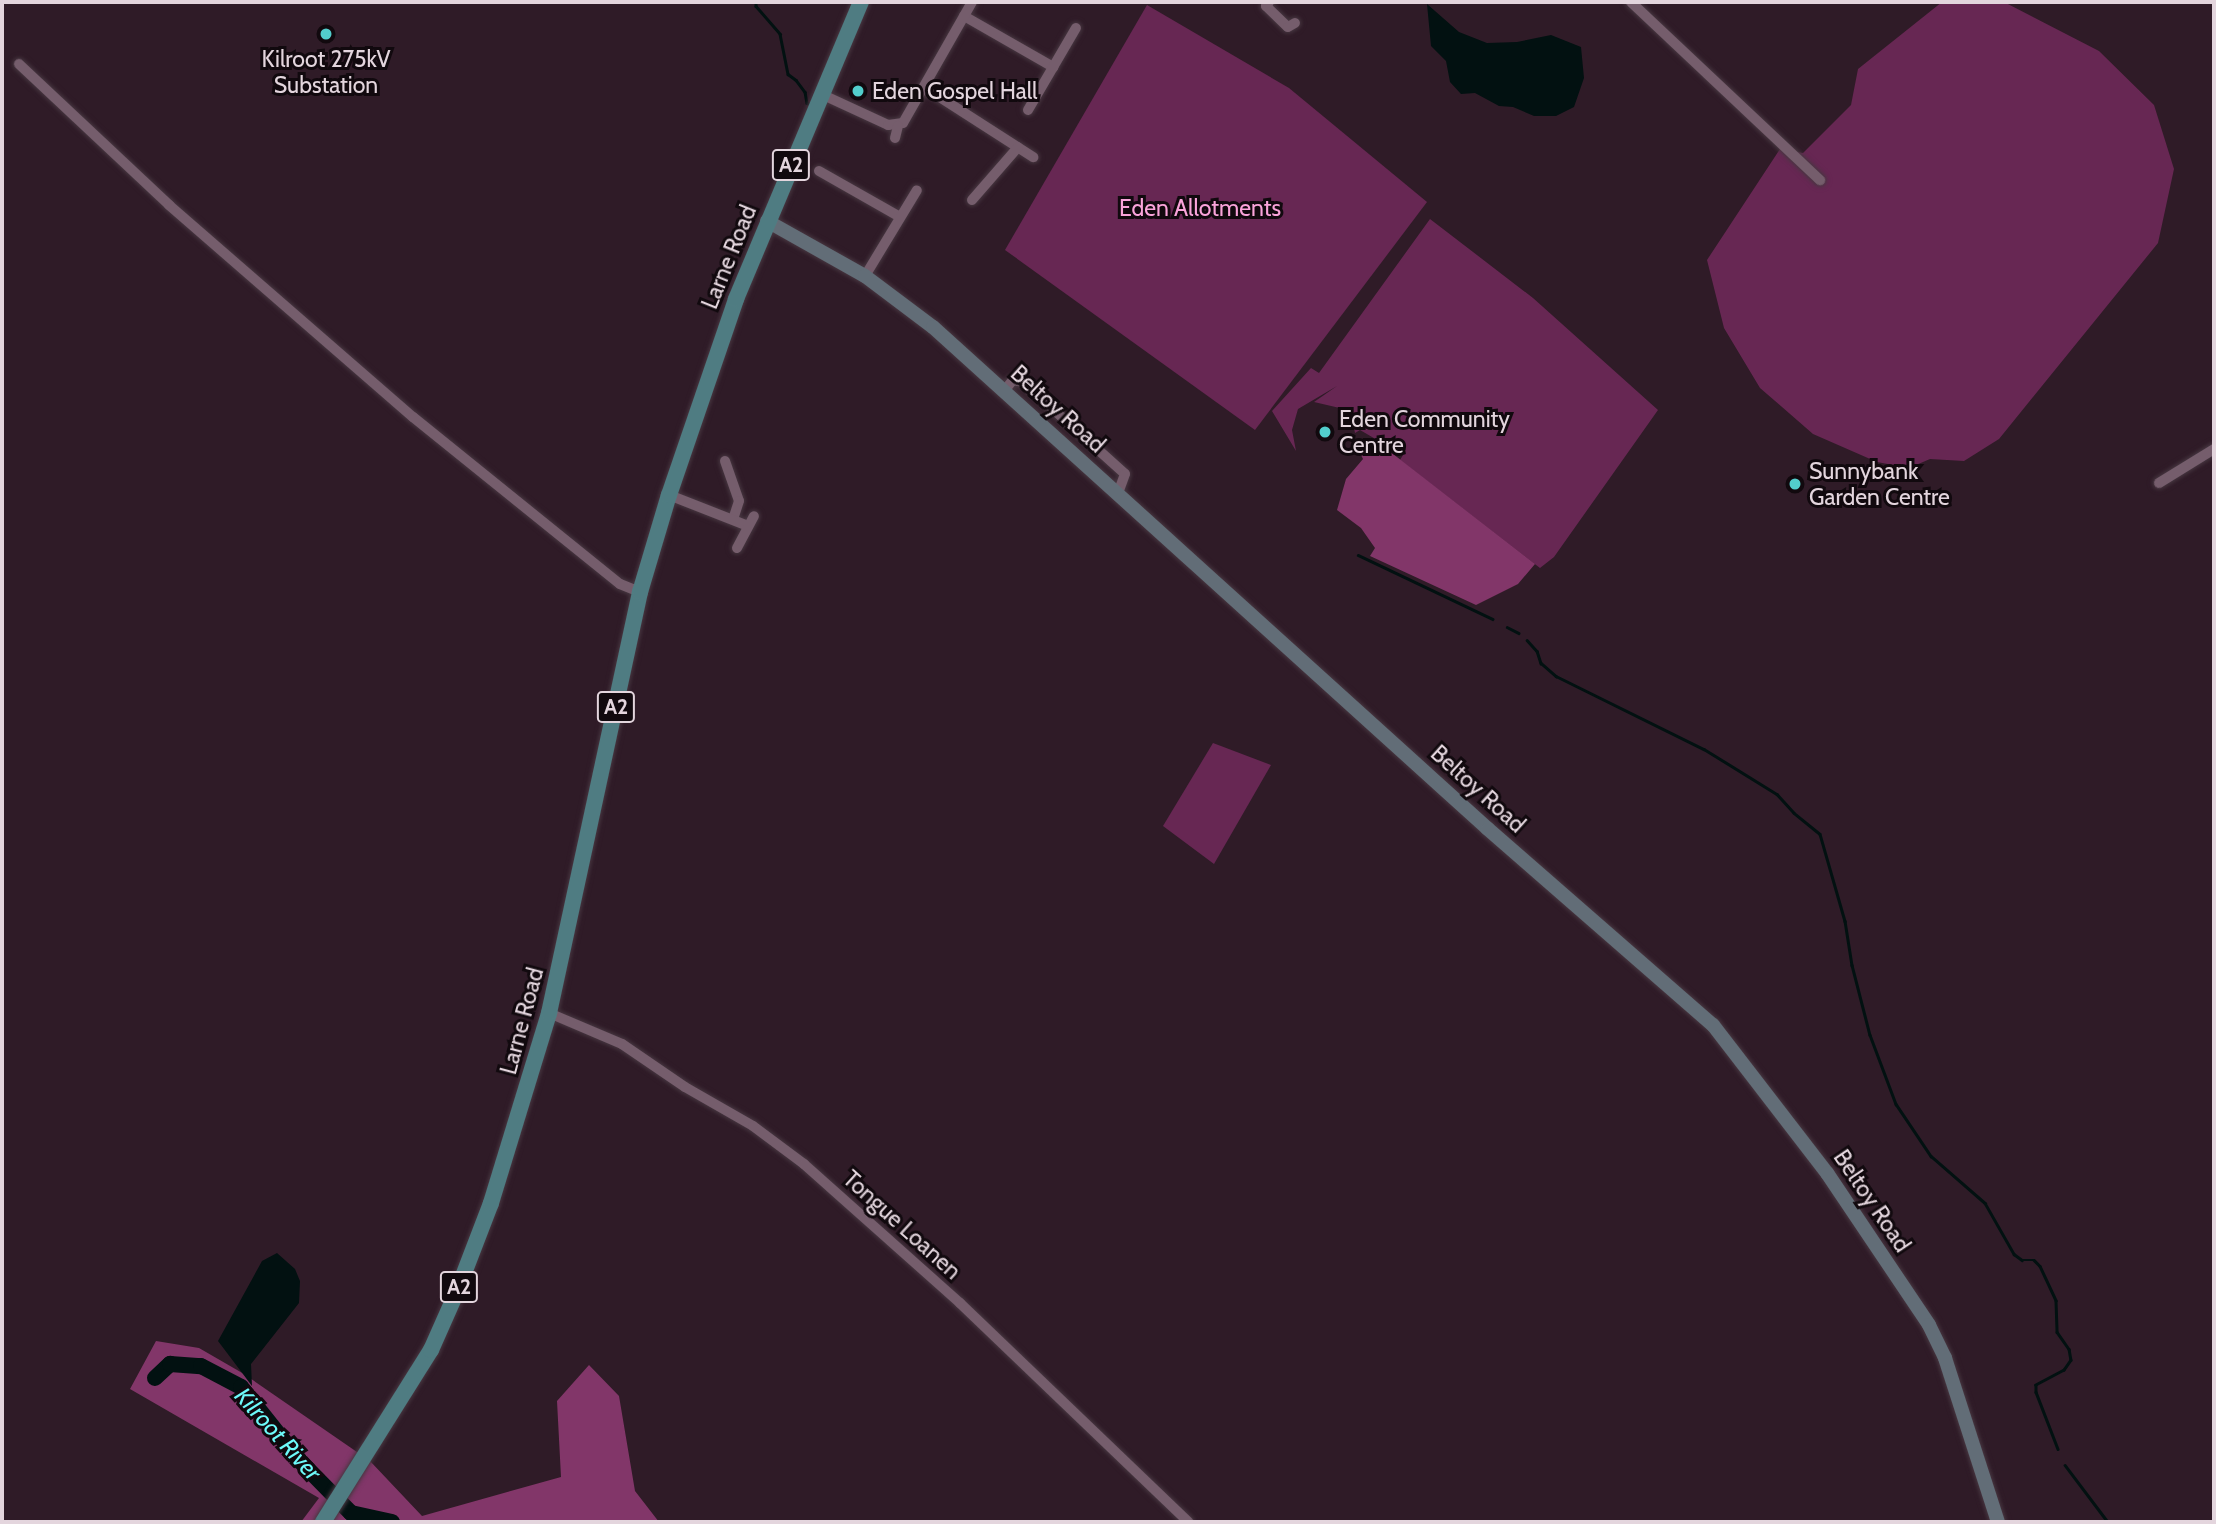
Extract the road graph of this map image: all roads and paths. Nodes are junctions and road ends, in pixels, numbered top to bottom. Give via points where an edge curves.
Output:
1 (861, 2) edge
2 (972, 2) edge
3 (1631, 2) edge
4 (1265, 3) edge
5 (964, 16) junction
6 (1289, 27) dead end
7 (1076, 28) dead end
8 (19, 64) dead end
9 (1053, 67) junction
10 (924, 87) junction
11 (821, 94) junction
12 (1028, 110) dead end
13 (898, 126) junction
14 (895, 138) dead end
15 (1017, 147) junction
16 (1033, 157) dead end
17 (819, 171) dead end
18 (1820, 180) dead end
19 (917, 190) dead end
20 (972, 200) dead end
21 (900, 217) junction
22 (767, 221) junction
23 (865, 276) junction
24 (2214, 449) edge
25 (725, 461) dead end
26 (2159, 483) dead end
27 (669, 495) junction
28 (733, 519) junction
29 (737, 548) dead end
30 (640, 592) junction
31 (549, 1013) junction
32 (323, 1522) edge
33 (1188, 1522) edge
34 (1998, 1522) edge

1 - 11 main road, Larne Road / A2
2 - 5 street
3 - 18 street
4 - 6 street
5 - 9 street
5 - 10 street
7 - 9 street
8 - 30 street via 169,205 413,417 620,584
9 - 12 street
10 - 13 street
10 - 15 street
11 - 13 street
11 - 22 main road, Larne Road / A2
13 - 14 street
15 - 16 street
15 - 20 street
17 - 21 street
19 - 21 street
21 - 23 street
22 - 23 main road, Beltoy Road
22 - 27 main road, Larne Road / A2 via 716,350
23 - 34 main road, Beltoy Road via 932,326 1728,1042 1828,1173 1929,1325 1945,1358
24 - 26 street
25 - 28 street via 739,501
27 - 28 street
27 - 30 main road, Larne Road / A2
28 - 29 street via 751,521
30 - 31 main road, Larne Road / A2
31 - 32 main road, Larne Road / A2 via 495,1191 431,1350
31 - 33 street, Tongue Loanen via 622,1044 753,1126 804,1164 941,1285

